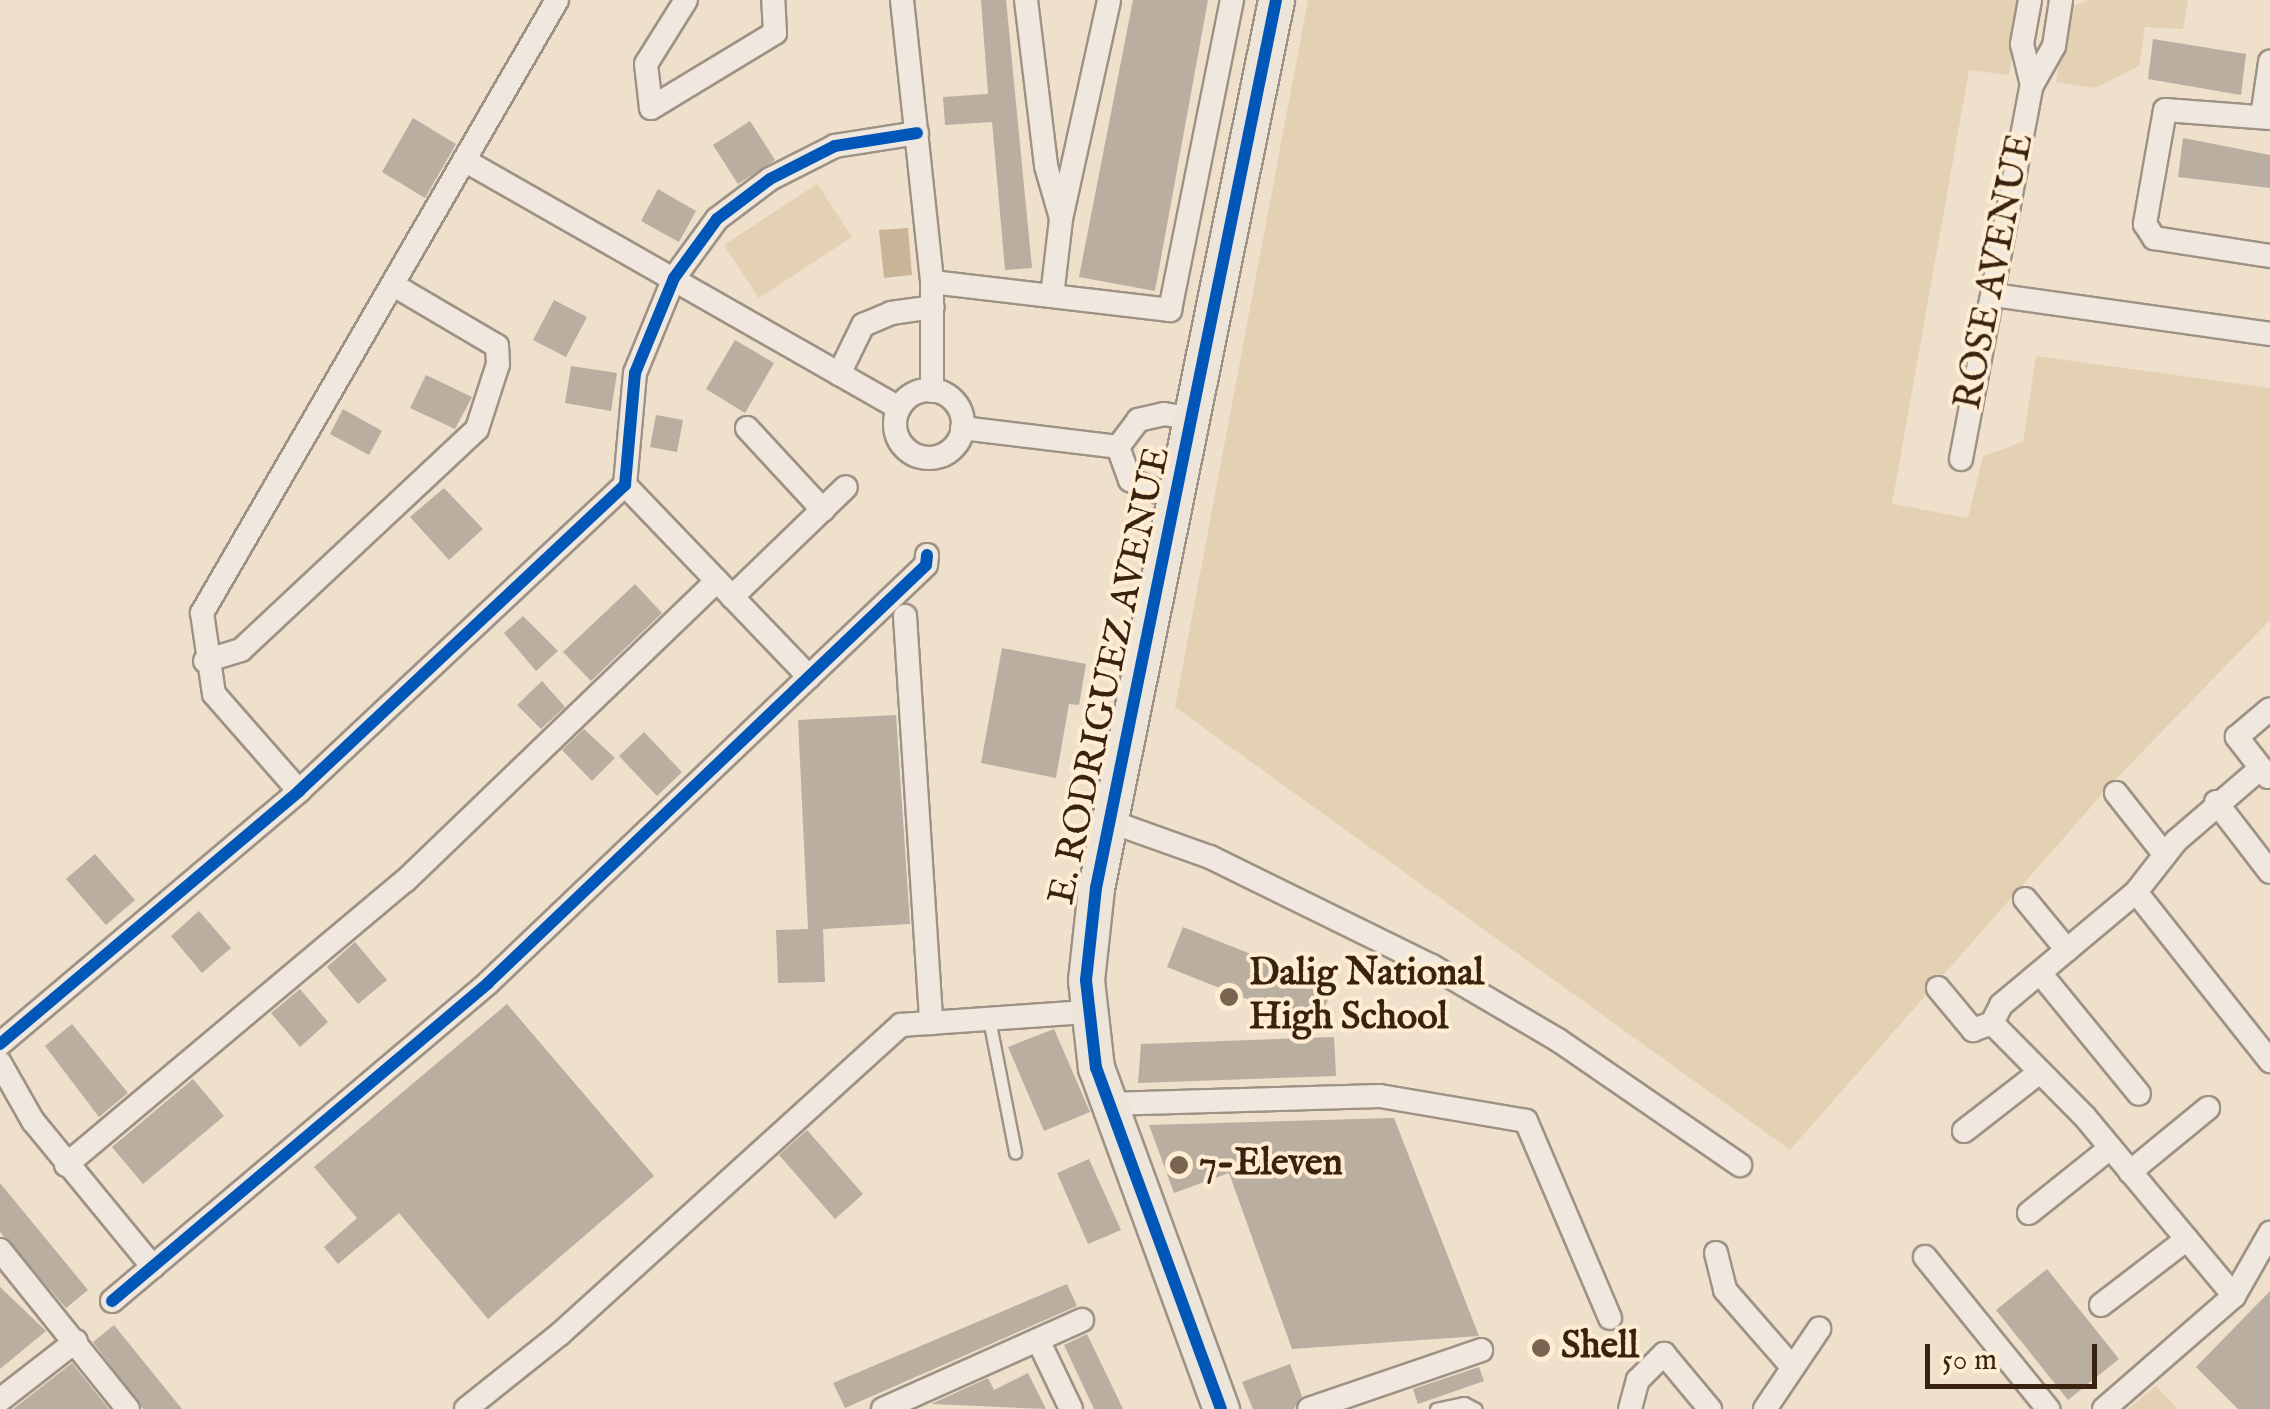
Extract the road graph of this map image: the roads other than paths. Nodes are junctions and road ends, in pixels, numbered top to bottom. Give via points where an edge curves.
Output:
1 (556, 0) edge
2 (686, 0) edge
3 (772, 0) edge
4 (902, 0) edge
5 (1026, 0) edge
6 (1109, 0) edge
7 (1232, 0) edge
8 (1276, 0) edge
9 (2030, 0) edge
10 (2061, 0) edge
11 (2270, 62) edge
12 (2032, 85) junction
13 (2266, 118) edge
14 (917, 132) junction
15 (464, 160) junction
16 (1061, 218) junction
17 (2270, 256) edge
18 (674, 278) junction
19 (932, 282) junction
20 (395, 286) junction
21 (1993, 295) junction
22 (1052, 296) junction
23 (933, 307) junction
24 (2270, 334) edge
25 (840, 374) junction
26 (932, 391) junction
27 (899, 408) junction
28 (1194, 419) junction
29 (747, 428) dead end
30 (962, 428) junction
31 (1118, 447) junction
32 (1961, 459) dead end
33 (625, 485) junction
34 (846, 487) dead end
35 (1178, 500) junction
36 (823, 510) junction
37 (927, 556) dead end
38 (725, 589) junction
39 (905, 616) dead end
40 (205, 660) junction
41 (810, 677) junction
42 (2270, 709) edge
43 (2265, 774) edge
44 (299, 791) junction
45 (2116, 793) dead end
46 (2216, 802) junction
47 (1112, 822) junction
48 (2165, 855) junction
49 (2270, 872) edge
50 (2136, 892) junction
51 (2025, 898) dead end
52 (2067, 950) junction
53 (2040, 973) junction
54 (1938, 988) dead end
55 (1086, 1012) junction
56 (989, 1018) junction
57 (1992, 1022) junction
58 (931, 1023) junction
59 (0, 1044) edge
60 (2270, 1061) edge
61 (0, 1062) edge
62 (2036, 1075) junction
63 (2139, 1094) dead end
64 (1108, 1104) junction
65 (2208, 1108) dead end
66 (1964, 1131) dead end
67 (2110, 1148) junction
68 (1015, 1152) dead end
69 (66, 1165) junction
70 (1740, 1165) dead end
71 (2130, 1172) junction
72 (2029, 1213) dead end
73 (2270, 1233) edge
74 (2187, 1239) junction
75 (1716, 1253) dead end
76 (1925, 1257) dead end
77 (4, 1262) edge
78 (153, 1267) junction
79 (2234, 1296) junction
80 (112, 1301) dead end
81 (2101, 1305) dead end
82 (1610, 1318) dead end
83 (1082, 1320) dead end
84 (1819, 1329) dead end
85 (1038, 1340) junction
86 (76, 1341) junction
87 (1481, 1350) dead end
88 (1793, 1368) junction
89 (0, 1400) edge
90 (128, 1409) edge
91 (466, 1409) edge
92 (882, 1409) edge
93 (1071, 1409) edge
94 (1221, 1409) edge
95 (1309, 1409) edge
96 (1436, 1409) edge
97 (1476, 1409) edge
98 (1630, 1409) edge
99 (1710, 1409) edge
100 (1766, 1409) edge
101 (2048, 1409) edge
102 (2104, 1409) edge

1 - 15 street
2 - 3 street via 646,64 650,108 775,33
4 - 14 street
5 - 16 street via 1046,166
6 - 16 street
7 - 22 street via 1170,310
8 - 28 main road, E. RODRIGUEZ AVENUE
9 - 12 street via 2022,44
10 - 12 street via 2054,46
11 - 13 street
12 - 21 street, ROSE AVENUE
13 - 17 street via 2165,110 2146,224 2154,238
14 - 18 street via 836,146 770,178 716,219
14 - 19 street
15 - 18 street
15 - 20 street
16 - 22 street
18 - 25 street
18 - 33 street via 635,373
19 - 22 street
19 - 23 street
20 - 40 street via 202,613
20 - 40 street via 496,346 498,364 477,429 241,650
21 - 24 street
21 - 32 street, ROSE AVENUE
23 - 25 street via 890,313 864,326
23 - 26 street
25 - 27 street
26 - 27 street via 913,395
26 - 30 street via 952,400
27 - 30 street via 896,433 919,457 944,455
28 - 31 street via 1164,414 1138,420
28 - 35 main road, E. RODRIGUEZ AVENUE
29 - 36 street
30 - 31 street
31 - 35 street via 1130,480
33 - 38 street
33 - 44 street
34 - 36 street
35 - 47 main road, E. RODRIGUEZ AVENUE
36 - 38 street
37 - 41 street via 926,565
38 - 41 street
38 - 69 street via 405,881
39 - 58 street
40 - 44 street via 214,694
41 - 78 street via 488,983
42 - 43 street via 2236,737
43 - 46 street
44 - 59 street
45 - 48 street
46 - 48 street
46 - 49 street
47 - 55 main road, E. RODRIGUEZ AVENUE via 1088,944
47 - 70 street via 1210,857 1432,966 1558,1040
48 - 50 street
50 - 52 street
50 - 60 street
51 - 52 street
52 - 53 street
53 - 57 street via 2001,1005
53 - 63 street
54 - 57 street via 1972,1030
55 - 56 street
55 - 64 main road, E. RODRIGUEZ AVENUE
56 - 58 street
56 - 68 lane
57 - 62 street
58 - 91 street via 901,1025 560,1334
61 - 69 street
62 - 66 street
62 - 67 street
64 - 82 street via 1380,1096 1526,1121
64 - 94 main road, E. RODRIGUEZ AVENUE
65 - 71 street
67 - 71 street
67 - 72 street
69 - 78 street
71 - 74 street
73 - 79 street
74 - 79 street
74 - 81 street
75 - 88 street via 1724,1290
76 - 101 street
77 - 86 street
78 - 80 street
79 - 102 street
83 - 85 street
84 - 88 street
85 - 92 street
85 - 93 street
86 - 89 street
86 - 90 street
87 - 95 street
88 - 100 street
96 - 97 lane
98 - 99 street via 1638,1380 1664,1354

